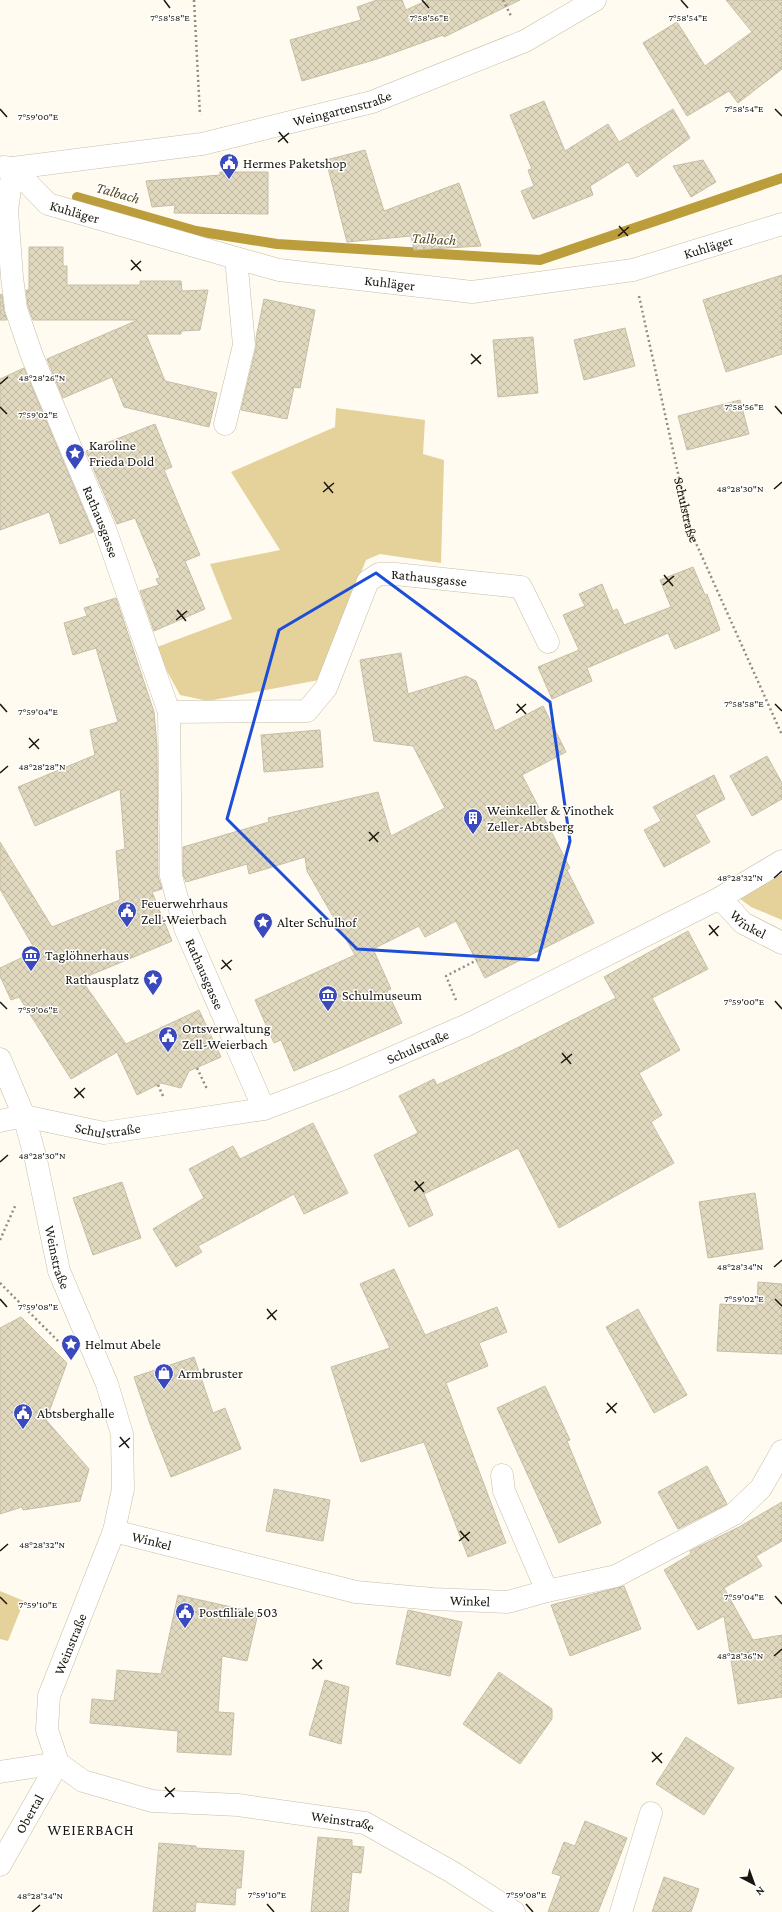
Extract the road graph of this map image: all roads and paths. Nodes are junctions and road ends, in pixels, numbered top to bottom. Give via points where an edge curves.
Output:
1 (194, 0) edge
2 (595, 0) edge
3 (202, 144) junction
4 (6, 168) edge
5 (782, 224) edge
6 (236, 258) junction
7 (633, 270) junction
8 (225, 424) dead end
9 (548, 642) dead end
10 (169, 712) junction
11 (782, 735) edge
12 (782, 861) edge
13 (720, 898) junction
14 (782, 943) edge
15 (477, 960) dead end
16 (467, 1026) junction
17 (0, 1059) edge
18 (197, 1068) dead end
19 (207, 1090) dead end
20 (264, 1109) junction
21 (24, 1116) junction
22 (0, 1121) edge
23 (0, 1283) edge
24 (52, 1336) dead end
25 (782, 1450) edge
26 (502, 1475) dead end
27 (114, 1531) junction
28 (547, 1591) junction
29 (58, 1763) junction
30 (0, 1772) edge
31 (651, 1813) dead end
32 (0, 1866) edge
33 (514, 1912) edge
34 (621, 1912) edge

1 - 3 path
2 - 3 street, Weingartenstraße via 525,41 372,102
3 - 4 street, Weingartenstraße
4 - 6 street, Kuhläger via 48,204
4 - 10 street, Rathausgasse via 16,309 32,356 105,529
5 - 7 street, Kuhläger
6 - 7 street, Kuhläger via 280,270 472,292
6 - 8 street via 244,345
7 - 11 path, Schulstraße via 691,532
9 - 10 street, Rathausgasse via 521,587 378,574 368,581 326,688 307,711
10 - 20 street, Rathausgasse via 171,876 176,902
12 - 13 street, Schulstraße
13 - 14 street, Winkel via 743,923
13 - 16 street, Schulstraße
15 - 16 path via 446,976
16 - 20 street, Schulstraße via 343,1079
17 - 21 street, Weinstraße
18 - 19 path
20 - 21 street, Schulstraße via 104,1133
21 - 22 street
21 - 27 street, Weinstraße via 60,1270 108,1384 122,1434 123,1489
23 - 24 path
25 - 28 street, Winkel via 762,1488 734,1514 616,1576
26 - 28 street via 504,1491
27 - 28 street, Winkel via 356,1592 508,1602
27 - 29 street, Weinstraße via 49,1696 47,1730
29 - 30 street
29 - 32 street, Obertal
29 - 33 street, Weinstraße via 82,1781 152,1801 238,1805 365,1823 452,1872
31 - 34 street

